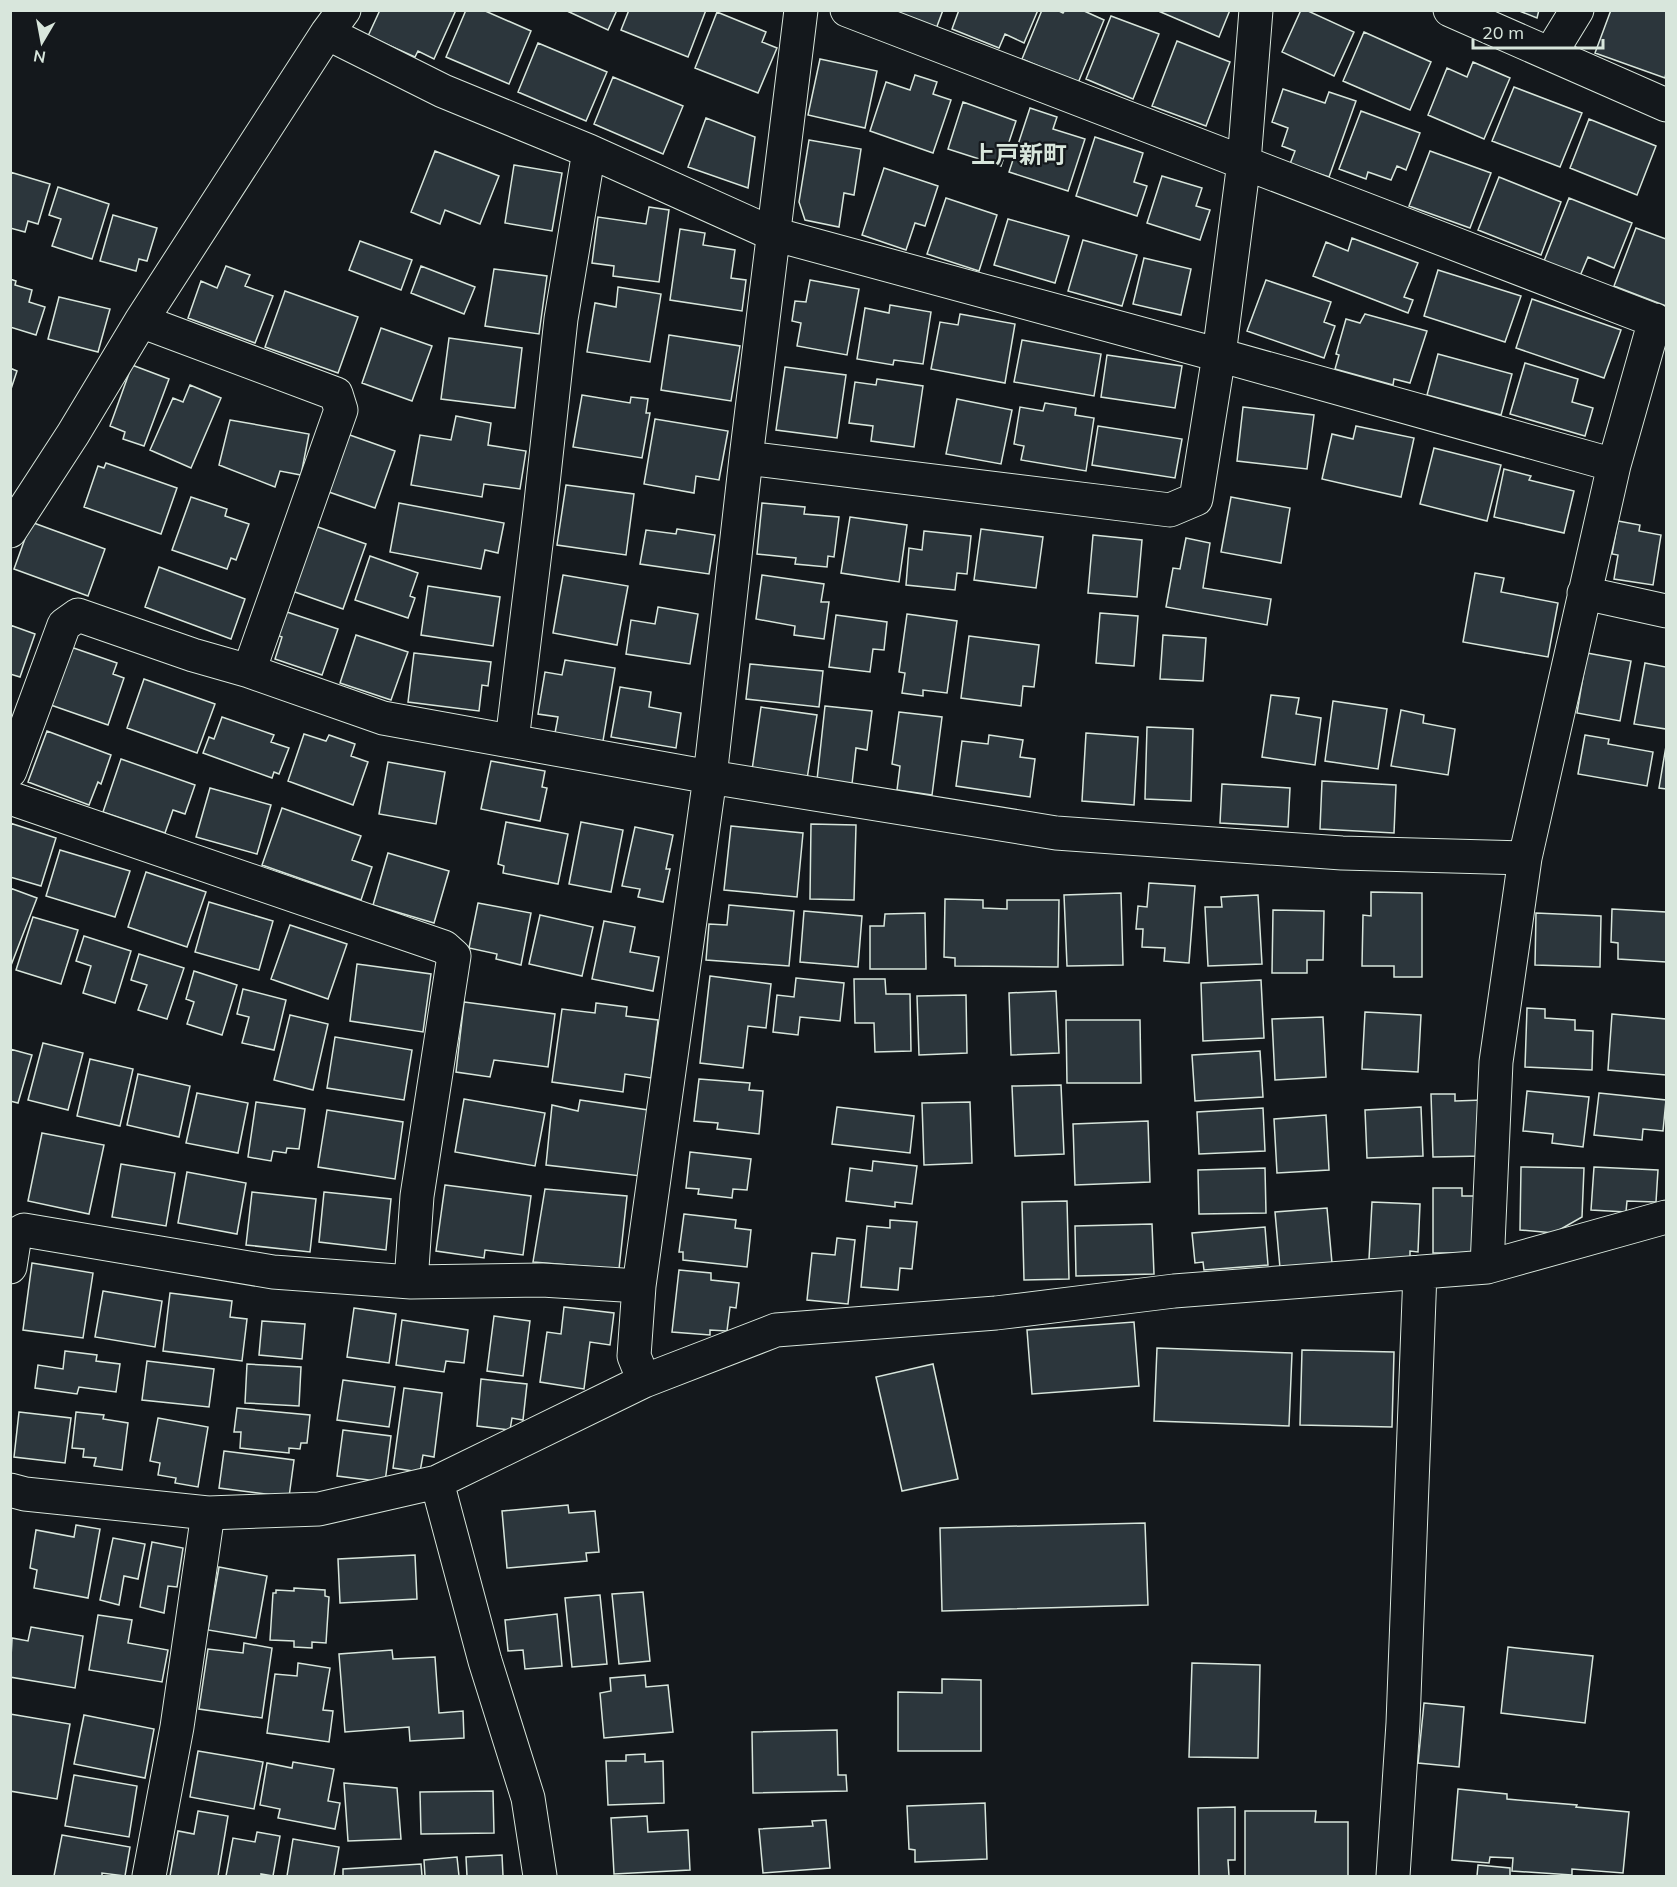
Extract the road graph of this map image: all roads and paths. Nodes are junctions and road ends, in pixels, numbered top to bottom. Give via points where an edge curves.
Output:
1 (801, 10) edge
2 (847, 10) edge
3 (1256, 10) edge
4 (1450, 10) edge
5 (1577, 10) edge
6 (336, 22) edge
7 (1550, 54) junction
8 (1666, 105) edge
9 (589, 151) junction
10 (1244, 162) junction
11 (773, 234) junction
12 (141, 321) junction
13 (1661, 322) edge
14 (1219, 355) junction
15 (746, 458) junction
16 (1614, 465) junction
17 (10, 531) edge
18 (1584, 593) junction
19 (1666, 611) edge
20 (249, 670) junction
21 (512, 741) junction
22 (10, 771) edge
23 (710, 777) junction
24 (10, 798) edge
25 (1525, 858) junction
26 (1666, 1217) edge
27 (10, 1267) edge
28 (1487, 1267) junction
29 (1419, 1272) junction
30 (411, 1282) junction
31 (639, 1286) junction
32 (644, 1381) junction
33 (437, 1482) junction
34 (10, 1490) edge
35 (208, 1513) junction
36 (149, 1876) edge
37 (540, 1876) edge
38 (1393, 1876) edge

1 - 11 street
2 - 10 street
3 - 10 street
4 - 7 street
5 - 7 street
6 - 9 street via 443,91
6 - 12 street
7 - 8 street
9 - 11 street
9 - 21 street via 561,319
10 - 13 street
10 - 14 street
11 - 14 street
11 - 15 street
12 - 17 street
12 - 20 street via 336,394 341,410
13 - 16 street
14 - 15 street via 1196,498 1170,510
14 - 16 street
15 - 23 street
16 - 18 street
18 - 19 street
18 - 25 street
20 - 21 street via 383,718
20 - 22 street via 193,656 78,615 64,626
21 - 23 street
23 - 25 street via 1056,833 1342,853
23 - 31 street
24 - 30 street via 444,947 454,956 417,1196
25 - 28 street via 1496,1062
26 - 28 street
27 - 30 street via 15,1235 24,1230 273,1272
28 - 29 street
29 - 32 street via 1174,1291 996,1313 776,1330
29 - 38 street
30 - 31 street via 542,1280
31 - 32 street via 634,1356
32 - 33 street
33 - 35 street via 319,1509
33 - 37 street via 485,1661 528,1798
34 - 35 street
35 - 36 street via 177,1727

